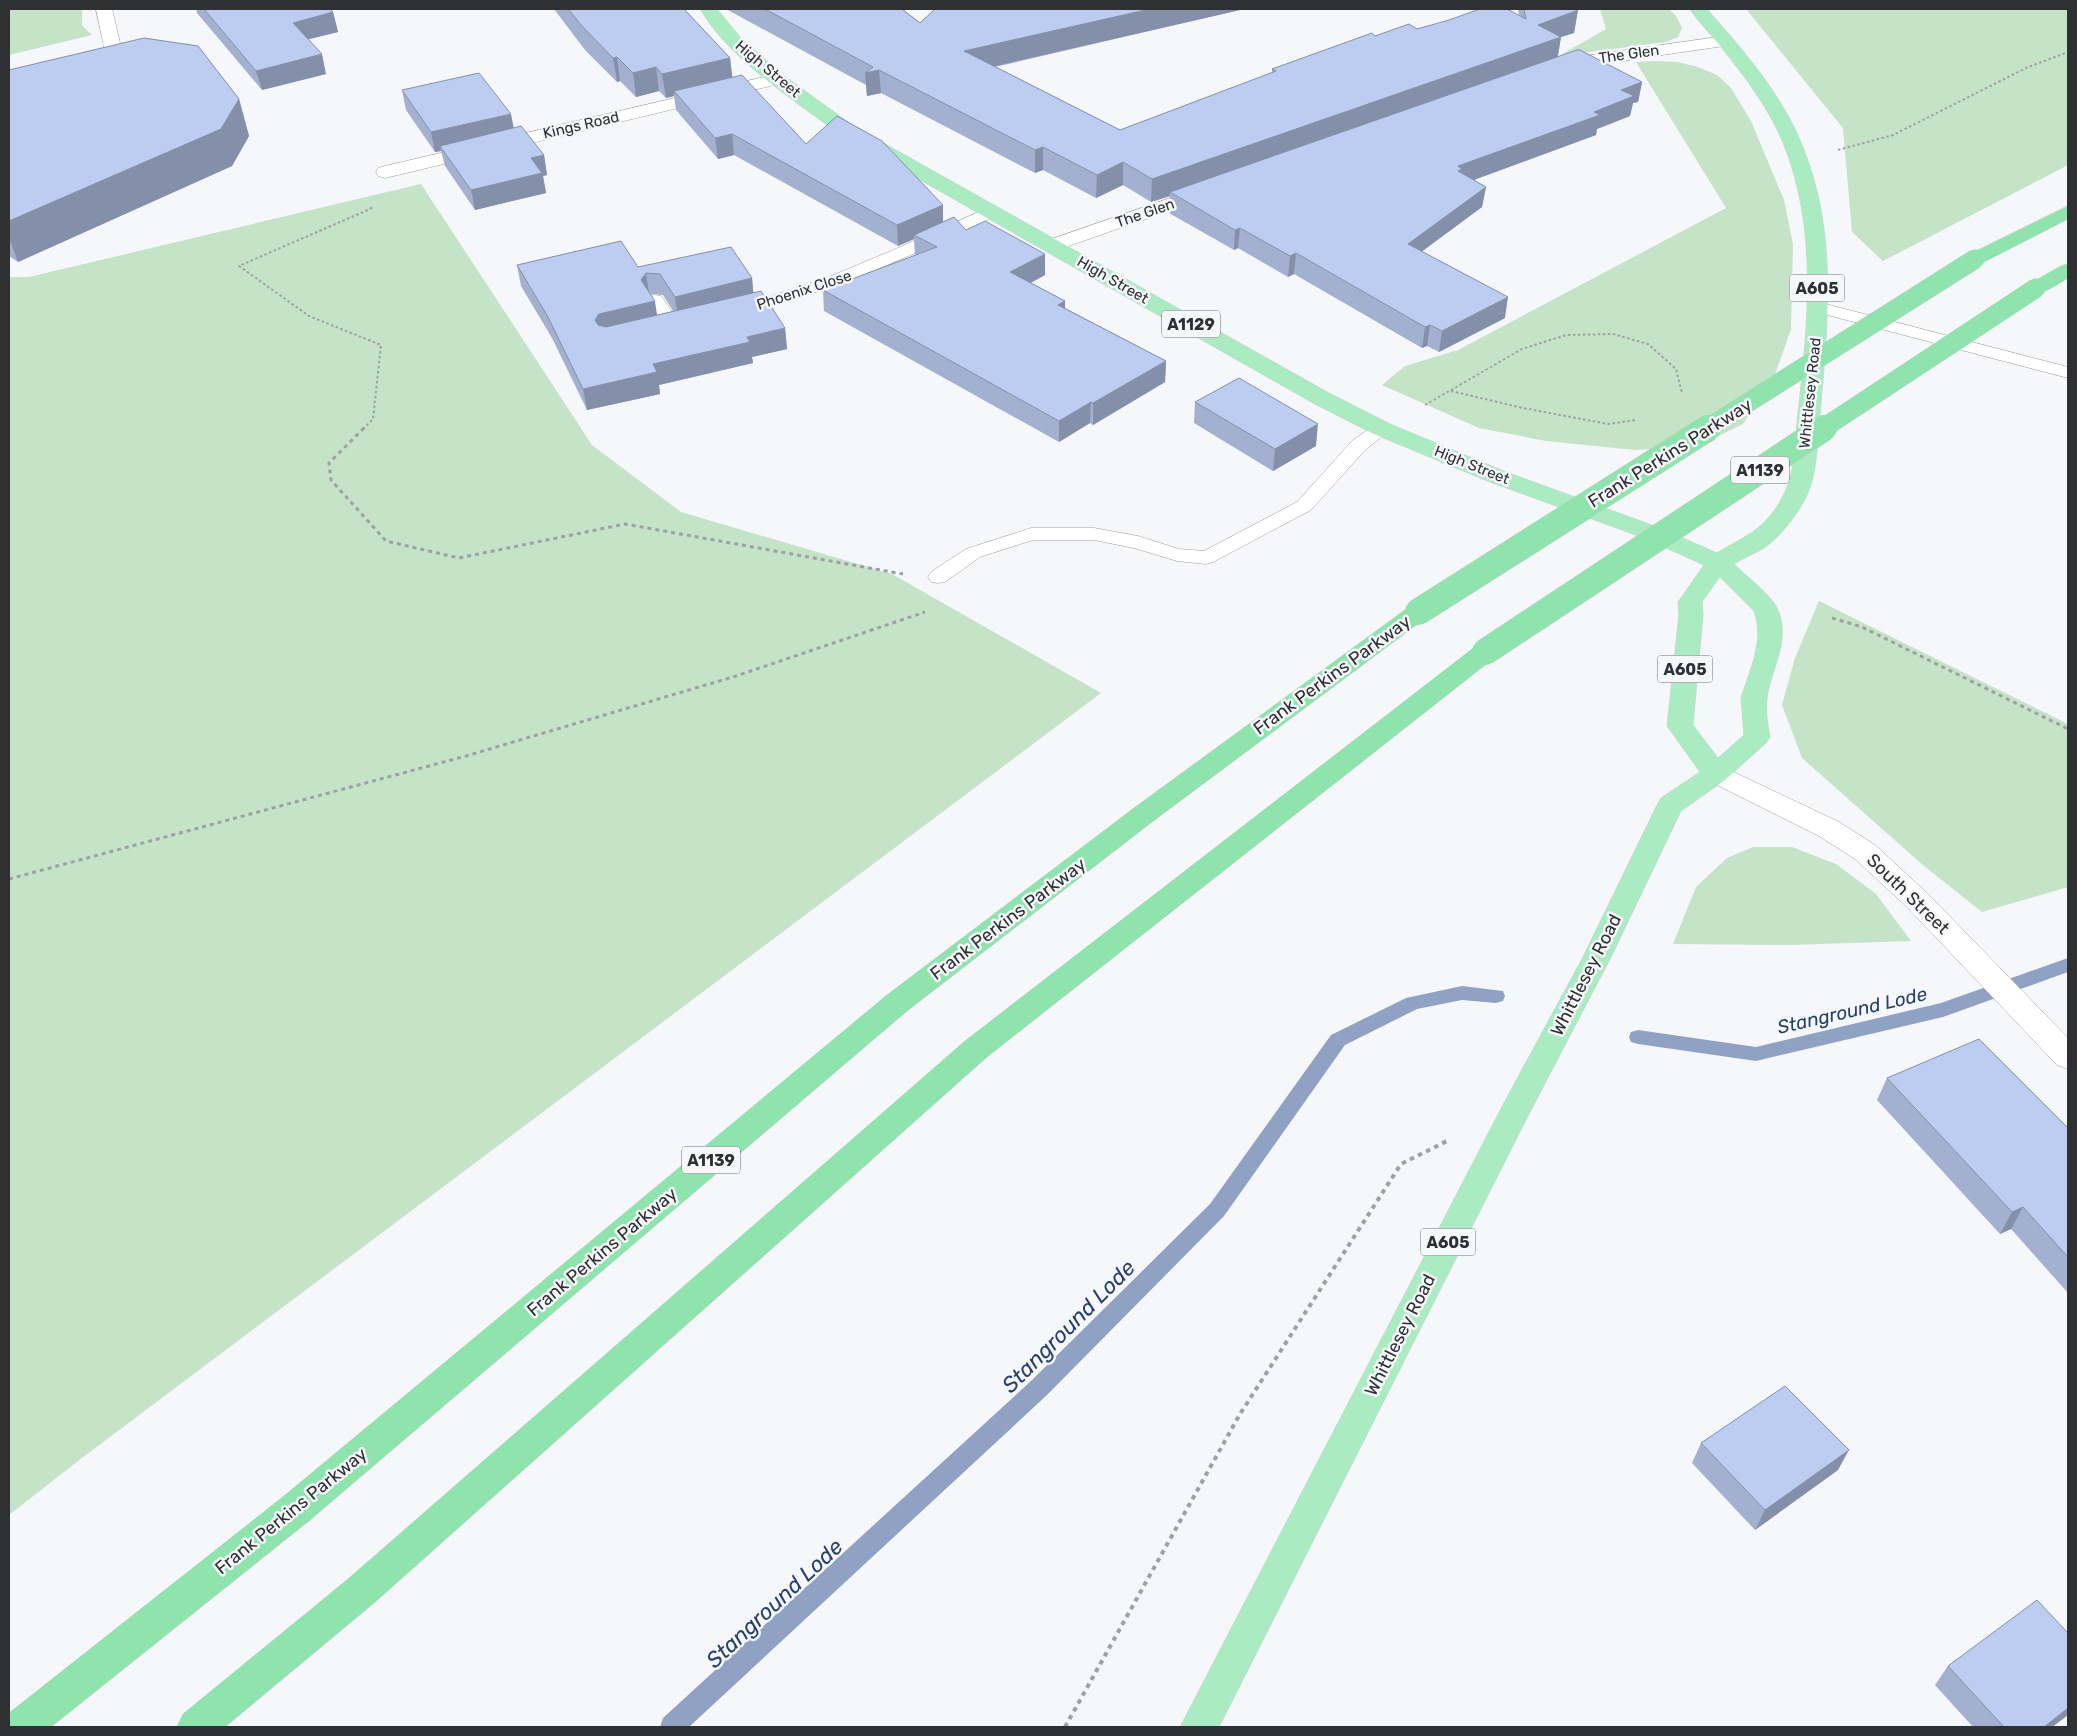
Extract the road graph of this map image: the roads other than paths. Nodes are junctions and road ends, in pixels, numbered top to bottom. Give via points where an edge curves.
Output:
1 (104, 9) edge
2 (708, 9) edge
3 (1698, 9) edge
4 (1725, 41) junction
5 (77, 71) edge
6 (1542, 72) edge
7 (777, 79) junction
8 (385, 172) dead end
9 (1222, 186) edge
10 (990, 212) junction
11 (2068, 212) edge
12 (1053, 246) junction
13 (2068, 270) edge
14 (655, 300) edge
15 (1818, 307) junction
16 (719, 315) edge
17 (691, 321) edge
18 (672, 326) junction
19 (654, 330) edge
20 (2068, 373) edge
21 (1382, 429) junction
22 (1719, 563) junction
23 (938, 577) road end
24 (1716, 774) junction
25 (2068, 1057) edge
26 (21, 1727) edge
27 (196, 1727) edge
28 (1199, 1727) edge

1 - 5 street via 115,60
2 - 7 main road, High Street / A1129 via 734,41
3 - 4 main road, Whittlesey Road / A605
4 - 6 street, The Glen via 1570,62
4 - 15 main road, Whittlesey Road / A605 via 1752,76 1793,145 1815,232
7 - 8 street, Kings Road
7 - 10 main road, High Street / A1129 via 848,131
9 - 12 street, The Glen
10 - 12 main road, High Street / A1129
10 - 16 lane, Phoenix Close via 865,270 817,288
11 - 26 highway, Frank Perkins Parkway / A1139, bridge via 1975,259 1418,612 1143,815 897,1003 297,1508
12 - 21 main road, High Street / A1129 via 1321,398
13 - 27 highway, A1139, bridge via 1485,652 976,1049 368,1584
14 - 18 lane
15 - 20 lane
15 - 22 main road, Whittlesey Road / A605 via 1817,357 1796,494 1759,540
17 - 18 lane
18 - 19 lane
21 - 22 main road, High Street / A1129 via 1636,527
21 - 23 lane via 1359,445 1304,506 1206,558 1177,555 1138,542 1094,534 1031,534 973,553
22 - 24 main road, Whittlesey Road / A605 via 1690,602 1680,726
22 - 24 main road, Whittlesey Road / A605 via 1765,608 1770,638 1754,698 1757,737
24 - 25 street, South Street via 1829,829 1865,852 1898,881
24 - 28 main road, Whittlesey Road / A605 via 1670,805 1598,957

